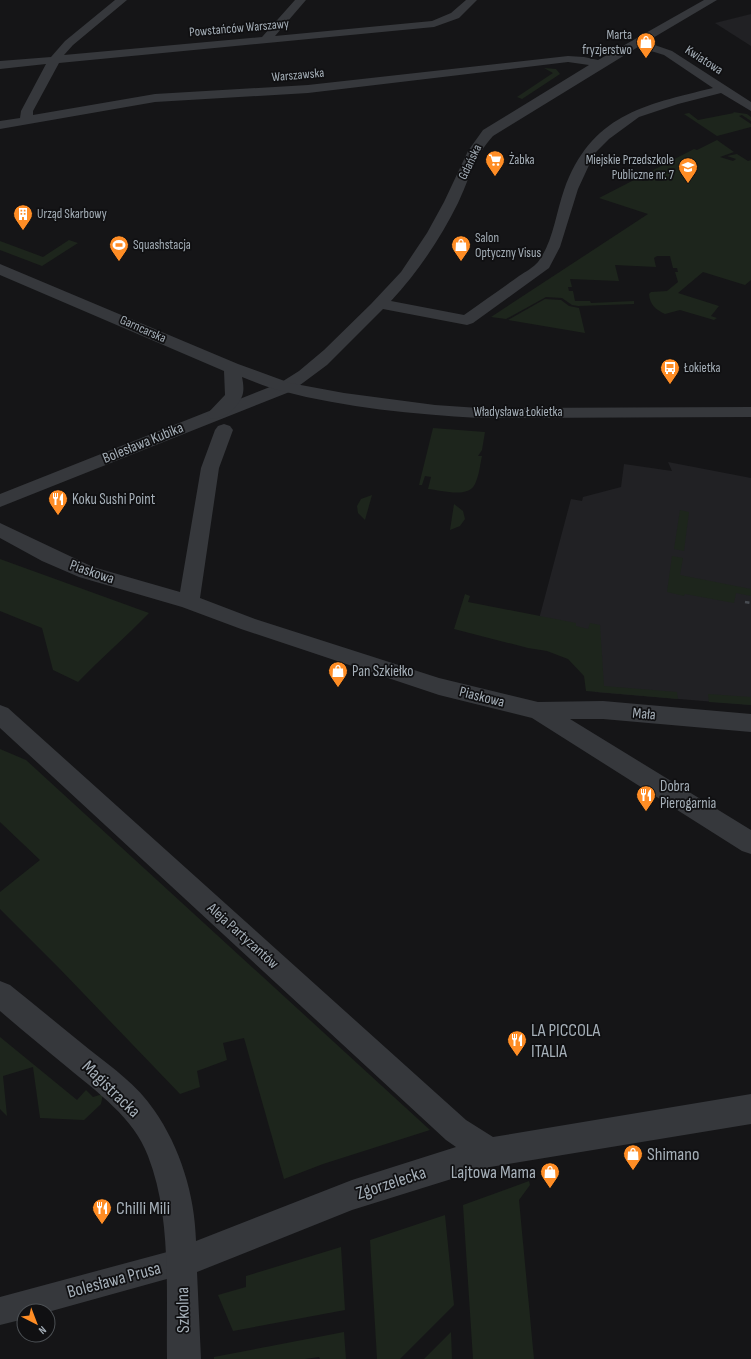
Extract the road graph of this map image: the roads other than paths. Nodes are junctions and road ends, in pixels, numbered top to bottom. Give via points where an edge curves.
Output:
1 (122, 0) edge
2 (301, 0) edge
3 (472, 0) edge
4 (712, 0) edge
5 (265, 40) junction
6 (639, 43) junction
7 (55, 59) junction
8 (598, 64) junction
9 (0, 65) edge
10 (722, 89) junction
11 (751, 107) edge
12 (26, 121) junction
13 (0, 125) edge
14 (0, 269) edge
15 (380, 304) junction
16 (232, 368) junction
17 (286, 387) junction
18 (751, 412) edge
19 (220, 422) junction
20 (0, 501) edge
21 (0, 530) edge
22 (189, 602) junction
23 (538, 711) junction
24 (0, 714) edge
25 (751, 722) edge
26 (751, 843) edge
27 (0, 994) edge
28 (751, 1109) edge
29 (490, 1152) junction
30 (182, 1262) junction
31 (0, 1311) edge
32 (184, 1359) edge

1 - 7 street via 69,43
2 - 5 street
3 - 5 street, Powstańców Warszawy via 464,11 434,24
4 - 6 street, Gdańska
5 - 7 street, Powstańców Warszawy
6 - 8 street, Gdańska
6 - 10 street, Kwiatowa via 668,53
7 - 9 street, Powstańców Warszawy
7 - 12 street via 27,111
8 - 12 street, Warszawska via 568,59 308,89 155,98
8 - 15 street, Gdańska via 505,122 481,140 462,174 449,208 428,244
10 - 11 street, Kwiatowa
10 - 15 street via 635,114 604,136 590,150 583,163 544,265 466,320
12 - 13 street, Warszawska
14 - 16 street, Garncarska
15 - 17 street, Gdańska via 318,366
16 - 17 street, Garncarska
16 - 19 street via 235,391 232,402
17 - 18 street, Władysława Łokietka via 344,398 450,411
17 - 19 street, Bolesława Kubika
19 - 20 street, Bolesława Kubika
19 - 22 street via 210,468
21 - 22 street, Piaskowa via 86,572
22 - 23 street, Piaskowa via 248,624 439,686
23 - 25 street, Mała via 603,710
23 - 26 street, Piaskowa
24 - 29 street, Aleja Partyzantów via 456,1130
27 - 30 street, Magistracka via 121,1093 143,1119 160,1148 174,1191 180,1221
28 - 29 street, Zgorzelecka
29 - 30 street, Zgorzelecka via 352,1195
30 - 31 street, Bolesława Prusa
30 - 32 street, Szkolna

